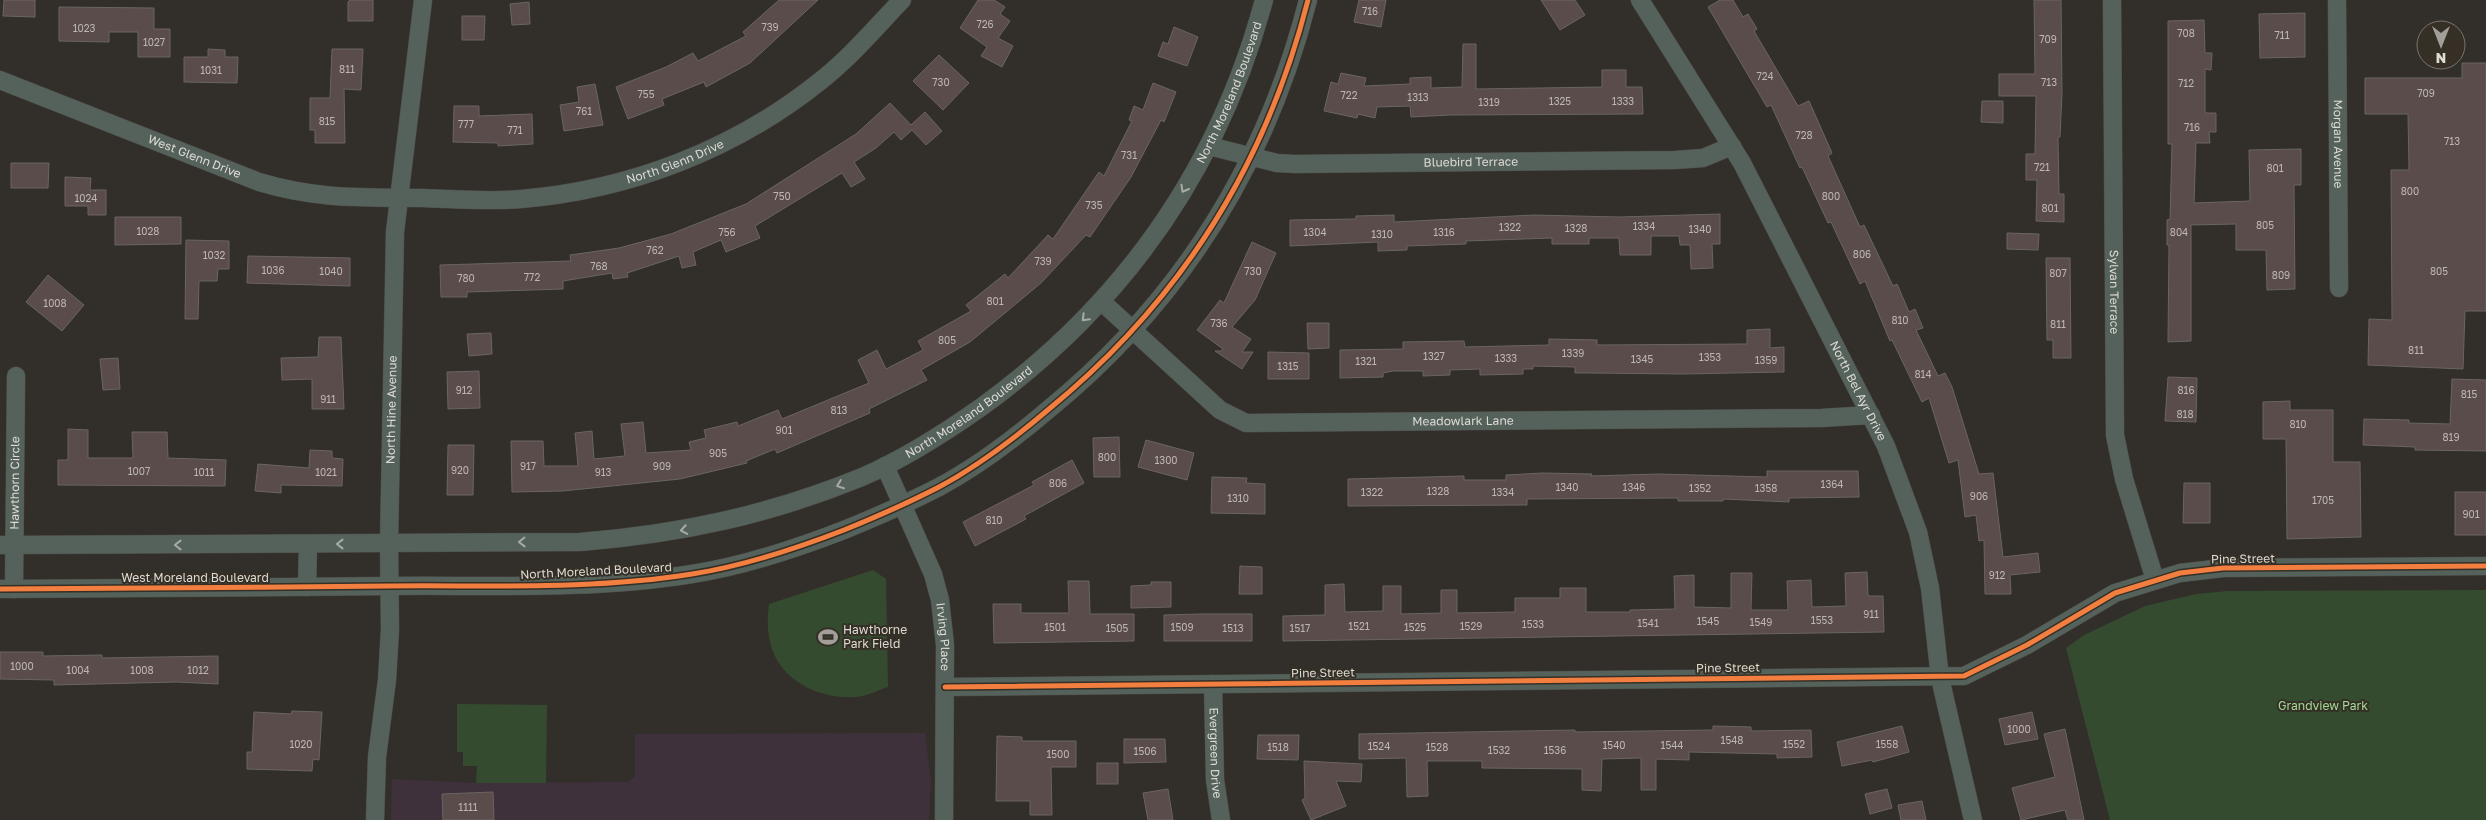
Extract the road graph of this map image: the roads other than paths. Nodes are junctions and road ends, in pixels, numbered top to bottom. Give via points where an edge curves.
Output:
1 (423, 0) edge
2 (902, 0) edge
3 (1264, 0) edge
4 (1308, 0) edge
5 (1640, 0) edge
6 (2112, 0) edge
7 (2337, 0) edge
8 (0, 80) edge
9 (1209, 146) junction
10 (1732, 146) junction
11 (1252, 158) junction
12 (397, 198) junction
13 (2339, 288) dead end
14 (1102, 302) junction
15 (1133, 332) junction
16 (16, 376) dead end
17 (1871, 416) junction
18 (885, 466) junction
19 (903, 504) junction
20 (308, 544) junction
21 (389, 544) junction
22 (7, 546) edge
23 (2486, 566) edge
24 (2155, 580) junction
25 (390, 586) junction
26 (307, 587) junction
27 (7, 589) edge
28 (1940, 678) junction
29 (1212, 684) junction
30 (946, 687) junction
31 (375, 820) edge
32 (944, 820) edge
33 (1221, 820) edge
34 (1973, 820) edge

1 - 12 street, North Hine Avenue via 404,164
2 - 12 street, North Glenn Drive via 873,34 791,104 747,131 670,166 590,189 521,199
3 - 9 street, North Moreland Boulevard via 1244,65
4 - 11 street, North Moreland Boulevard via 1296,47
5 - 10 street, North Bel Ayr Drive
6 - 24 street, Sylvan Terrace via 2116,447
7 - 13 street, Morgan Avenue
8 - 12 street, West Glenn Drive via 259,182 331,197
9 - 11 street, Bluebird Terrace
9 -> 14 street, North Moreland Boulevard via 1170,211 1126,275
10 - 11 street, Bluebird Terrace via 1703,158 1675,160 1277,164
10 - 17 street, North Bel Ayr Drive
11 - 15 street, North Moreland Boulevard via 1201,244
12 - 21 street, North Hine Avenue
14 - 15 street, Meadowlark Lane
14 -> 18 street, North Moreland Boulevard via 1012,384 927,443
15 - 17 street, Meadowlark Lane via 1220,410 1235,419 1254,424
15 - 19 street, North Moreland Boulevard via 1077,386 1026,428 941,486
16 - 22 street, Hawthorn Circle
17 - 28 street, North Bel Ayr Drive via 1899,476 1918,532 1930,588
18 - 19 street, Irving Place
18 -> 21 street, North Moreland Boulevard via 794,503 724,523 681,531 580,542
19 - 25 street, North Moreland Boulevard via 814,542 755,561 694,574 592,584
19 - 30 street, Irving Place via 933,574 940,600
21 -> 20 street
20 -> 22 street
20 - 26 street
21 - 25 street, North Hine Avenue
22 - 27 street, Hawthorn Circle
23 - 24 street, Pine Street via 2223,568 2180,573
24 - 28 street, Pine Street via 2108,597 1982,668 1964,676
25 - 26 street, West Moreland Boulevard
25 - 31 street, North Hine Avenue via 387,680 377,758
26 - 27 street, West Moreland Boulevard
28 - 29 street, Pine Street
28 - 34 street, North Bel Ayr Drive
29 - 30 street, Pine Street
29 - 33 street, Evergreen Drive via 1215,780
30 - 32 street, Irving Place

